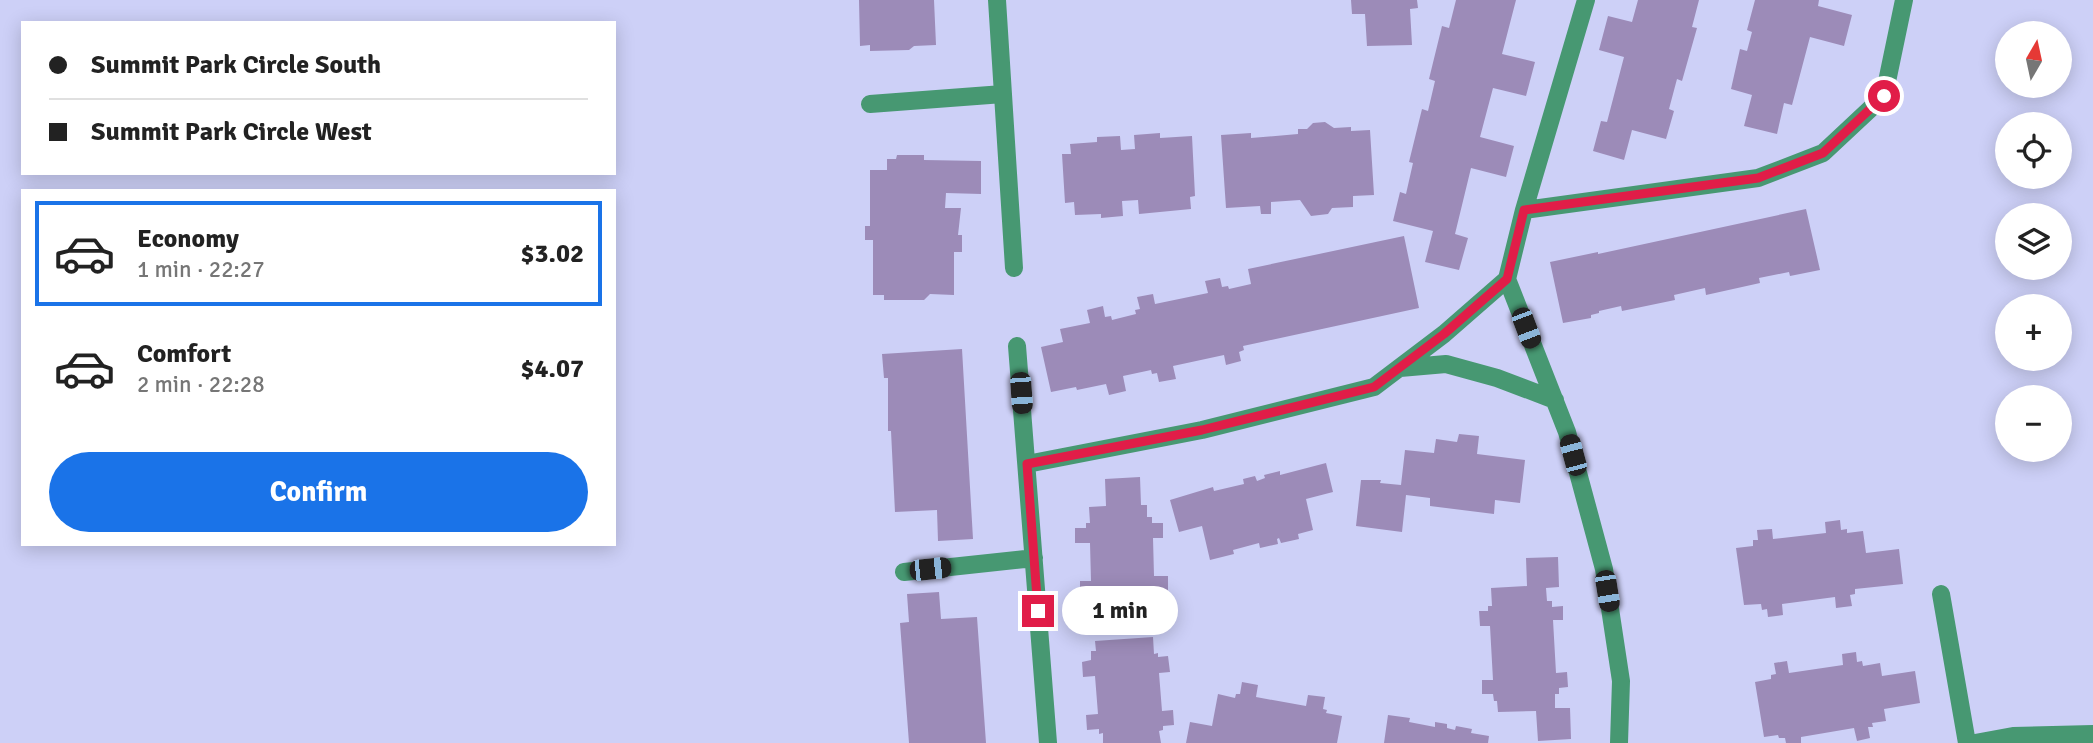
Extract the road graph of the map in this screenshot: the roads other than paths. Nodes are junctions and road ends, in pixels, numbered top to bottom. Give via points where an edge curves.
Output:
1 (997, 0) edge
2 (1586, 0) edge
3 (1904, 0) edge
4 (1003, 94) junction
5 (870, 104) dead end
6 (1524, 210) junction
7 (1014, 268) dead end
8 (1507, 279) junction
9 (1017, 346) dead end
10 (1399, 368) junction
11 (1555, 400) junction
12 (1027, 464) junction
13 (1034, 558) junction
14 (904, 572) dead end
15 (1941, 594) dead end
16 (2093, 734) edge
17 (1048, 743) edge
18 (1619, 743) edge
19 (1967, 743) edge
20 (1975, 743) edge

1 - 4 lane
2 - 6 lane
3 - 6 lane via 1884,96 1823,153 1758,178
4 - 5 lane
4 - 7 lane
6 - 8 lane
8 - 10 lane
8 - 11 lane
9 - 12 lane
10 - 11 lane via 1446,364 1497,377
10 - 12 lane via 1374,387 1202,430
11 - 18 lane via 1604,569 1621,681
12 - 13 lane
13 - 14 lane
13 - 17 lane
15 - 19 lane
16 - 20 lane via 2013,736

